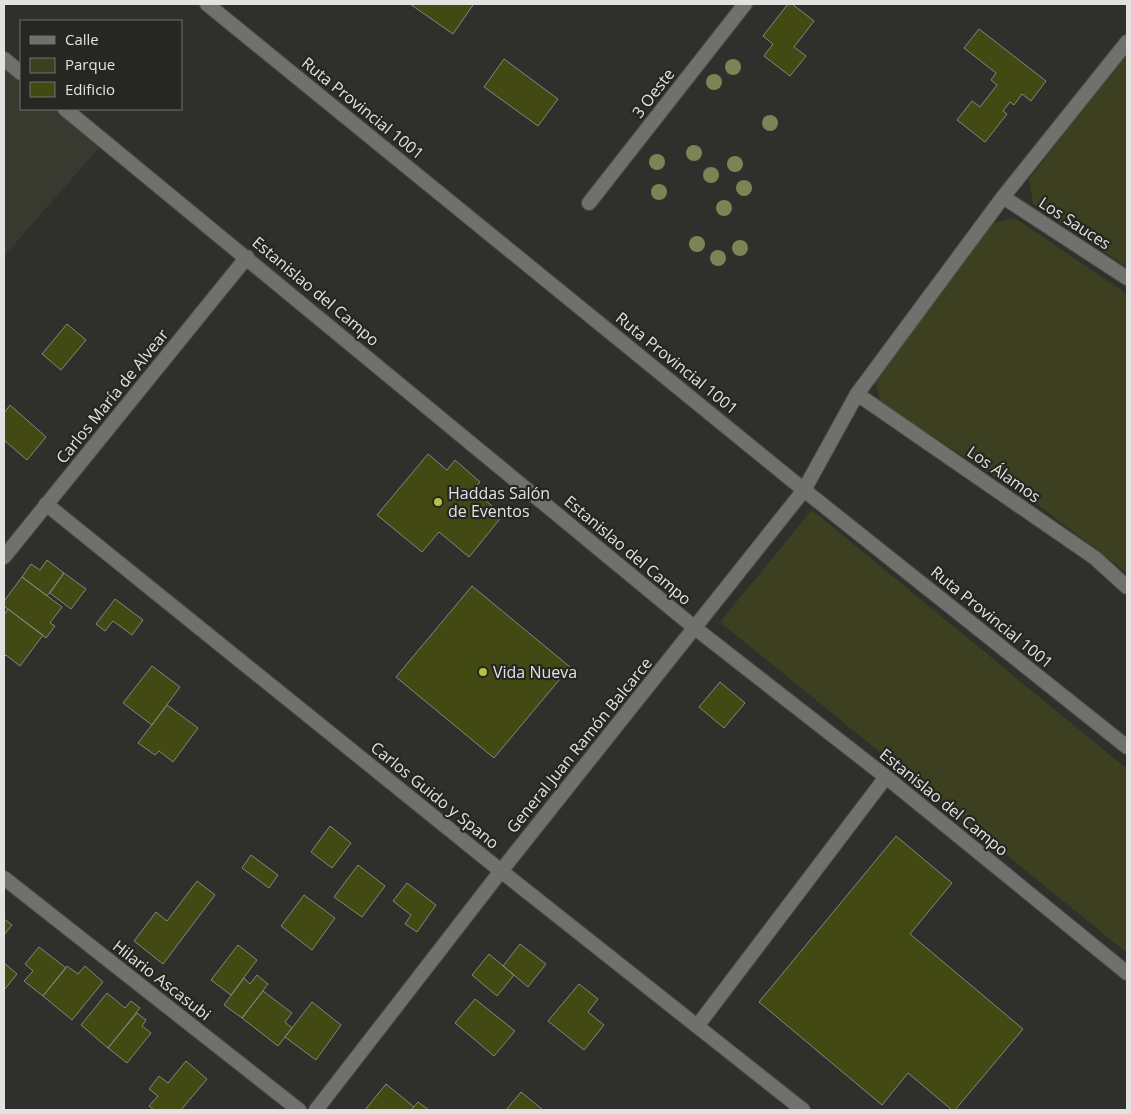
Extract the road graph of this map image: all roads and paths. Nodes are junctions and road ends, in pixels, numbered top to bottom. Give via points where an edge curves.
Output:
1 (207, 4) edge
2 (745, 4) edge
3 (1127, 42) edge
4 (4, 59) edge
5 (20, 72) edge
6 (66, 110) edge
7 (1003, 197) junction
8 (589, 203) dead end
9 (247, 257) junction
10 (1127, 278) edge
11 (857, 394) junction
12 (804, 490) junction
13 (46, 504) junction
14 (4, 557) edge
15 (1127, 587) edge
16 (695, 628) junction
17 (1127, 747) edge
18 (886, 778) junction
19 (501, 871) junction
20 (4, 878) edge
21 (1127, 973) edge
22 (698, 1024) junction
23 (299, 1110) edge
24 (316, 1110) edge
25 (803, 1110) edge

1 - 12 street, Ruta Provincial 1001
2 - 8 street, 3 Oeste
3 - 7 street, General Juan Ramón Balcarce
4 - 5 street
6 - 9 street, Estanislao del Campo
7 - 10 street, Los Sauces
7 - 11 street, General Juan Ramón Balcarce
9 - 13 street, Carlos María de Alvear
9 - 16 street, Estanislao del Campo
11 - 12 street, General Juan Ramón Balcarce
11 - 15 street, Los Álamos via 1095,558
12 - 16 street, General Juan Ramón Balcarce
12 - 17 street, Ruta Provincial 1001
13 - 14 street, Carlos María de Alvear
13 - 19 street, Carlos Guido y Spano
16 - 18 street, Estanislao del Campo
16 - 19 street, General Juan Ramón Balcarce
18 - 21 street, Estanislao del Campo
18 - 22 street
19 - 22 street, Carlos Guido y Spano
19 - 24 street, General Juan Ramón Balcarce
20 - 23 street, Hilario Ascasubi
22 - 25 street, Carlos Guido y Spano

